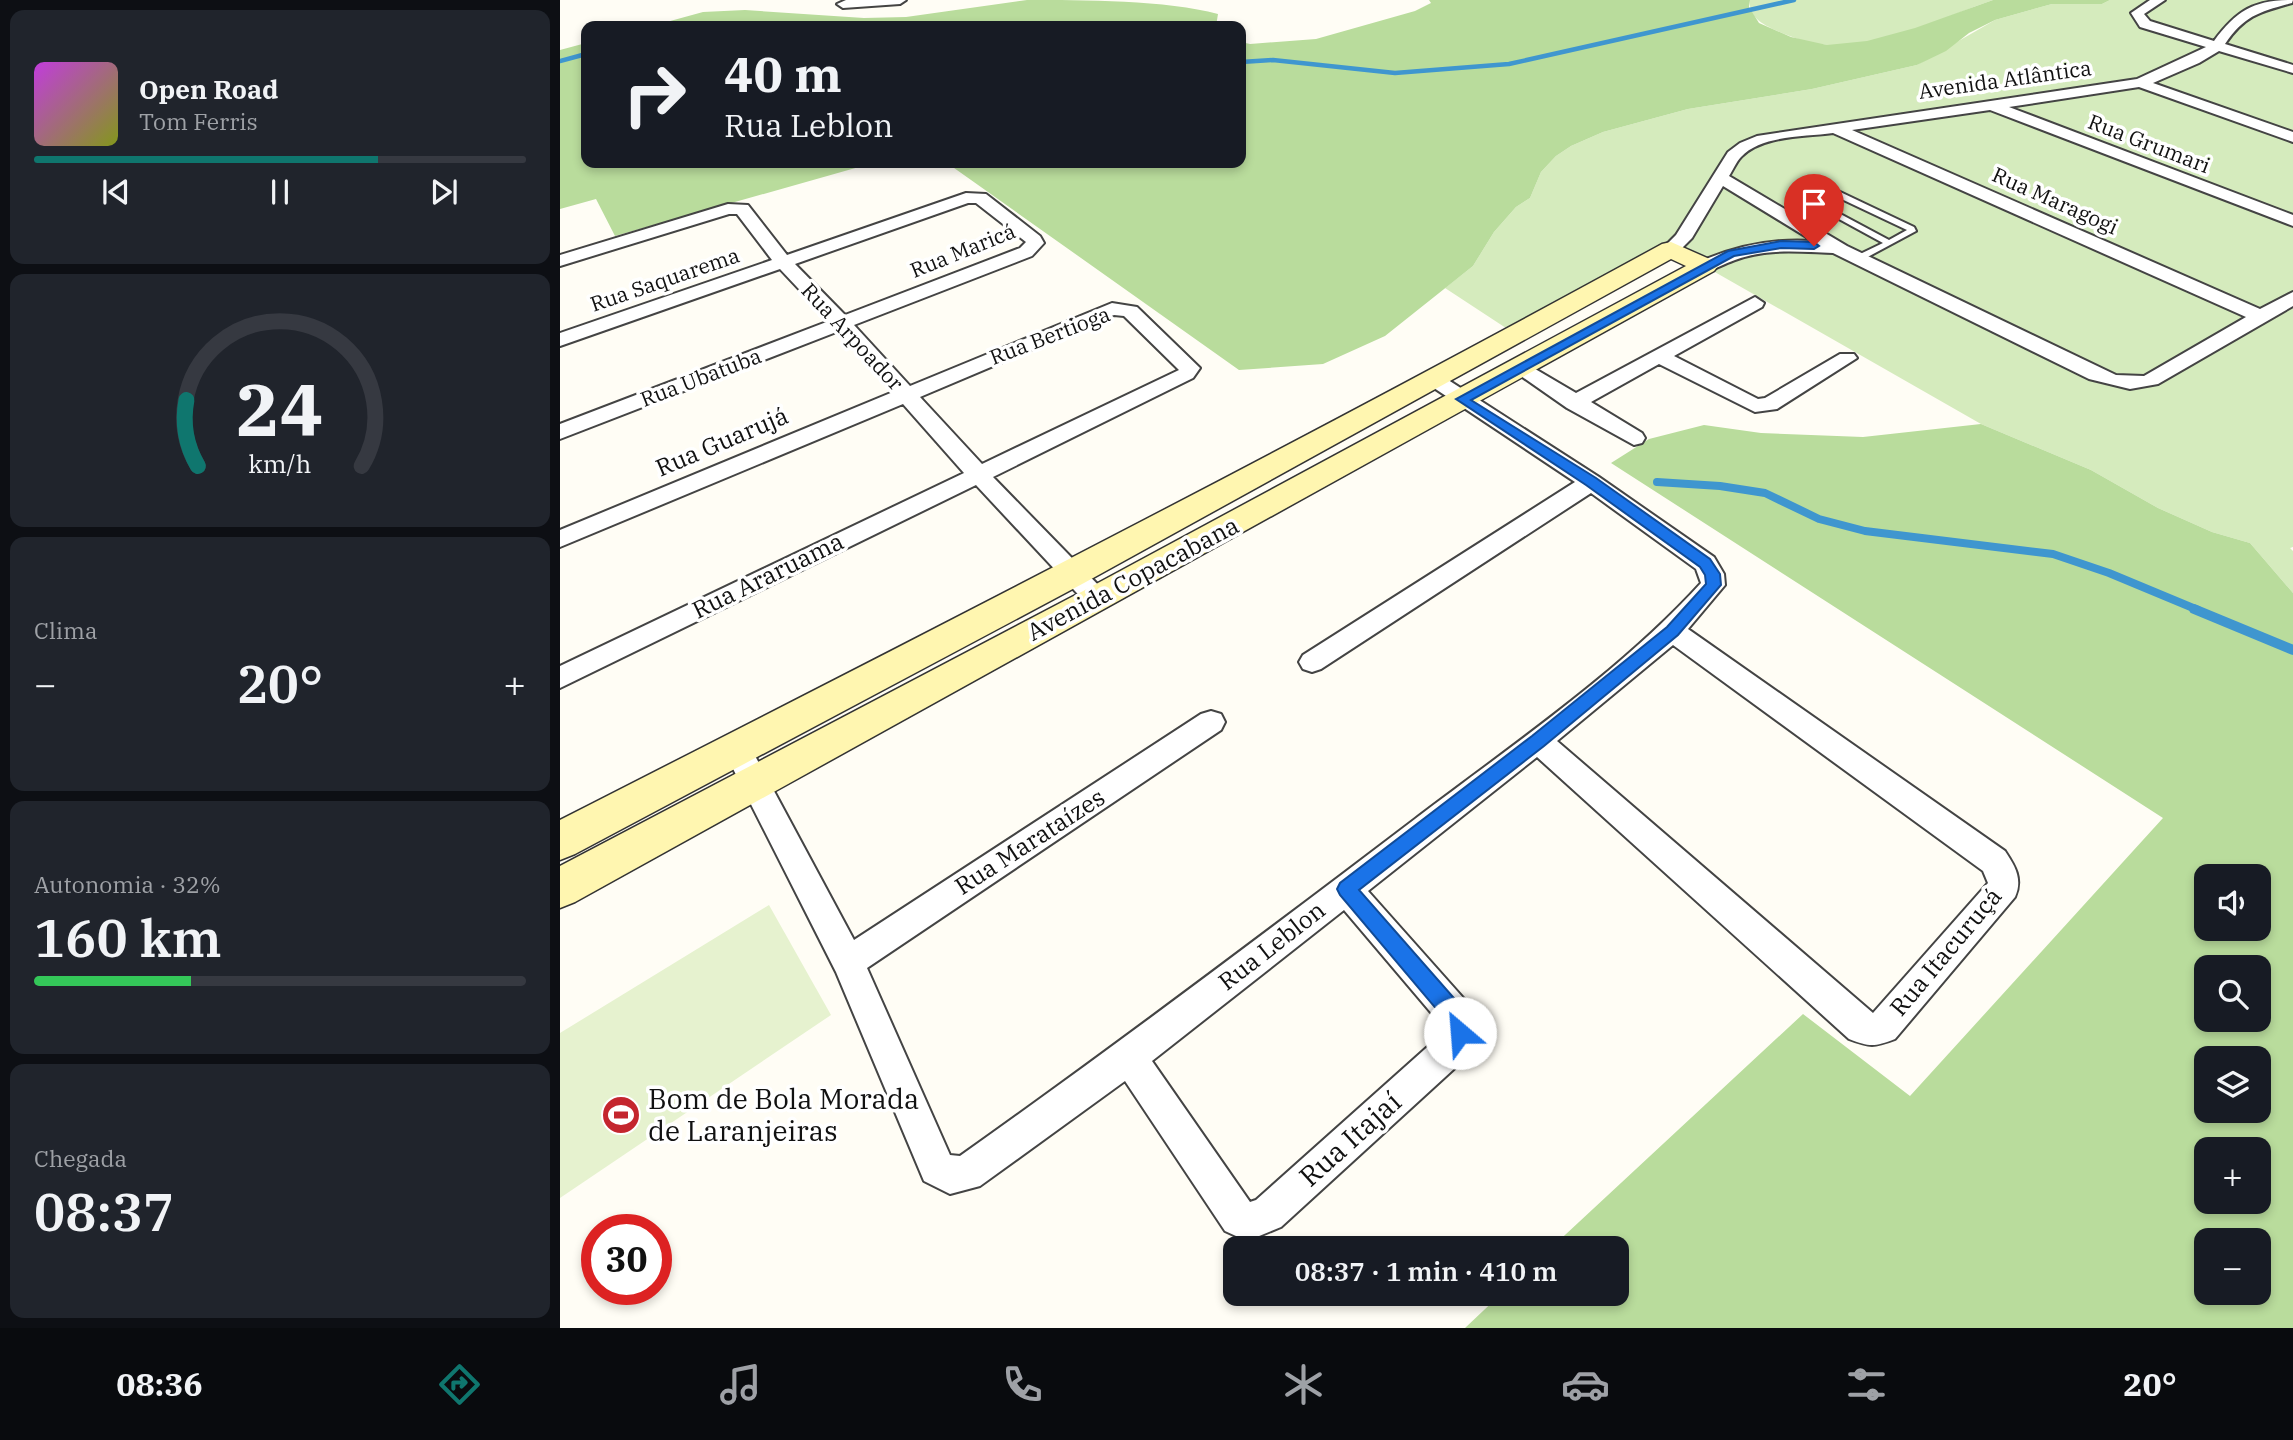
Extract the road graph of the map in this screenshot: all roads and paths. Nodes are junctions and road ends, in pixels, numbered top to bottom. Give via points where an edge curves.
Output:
1 (900, 0) edge
2 (2159, 0) edge
3 (2288, 0) edge
4 (843, 4) dead end
5 (2217, 46) junction
6 (2293, 69) edge
7 (2140, 83) junction
8 (1991, 105) junction
9 (1832, 127) junction
10 (2293, 137) edge
11 (1718, 177) junction
12 (2293, 221) edge
13 (1889, 243) junction
14 (1671, 249) junction
15 (1850, 254) junction
16 (560, 261) edge
17 (785, 263) junction
18 (1704, 266) junction
19 (2293, 298) edge
20 (1755, 303) dead end
21 (2260, 316) junction
22 (842, 323) junction
23 (560, 340) edge
24 (1659, 356) junction
25 (1847, 358) dead end
26 (1518, 368) junction
27 (1435, 380) junction
28 (905, 394) junction
29 (1462, 399) junction
30 (1574, 403) junction
31 (560, 432) edge
32 (1634, 438) dead end
33 (976, 473) junction
34 (1591, 482) junction
35 (560, 539) edge
36 (1085, 587) junction
37 (1672, 631) junction
38 (1312, 662) dead end
39 (560, 678) edge
40 (1211, 723) dead end
41 (1538, 741) junction
42 (736, 747) junction
43 (752, 782) junction
44 (560, 841) edge
45 (560, 888) edge
46 (1346, 889) junction
47 (848, 962) junction
48 (1129, 1057) junction

1 - 4 street
2 - 5 street via 2137,13 2139,19
3 - 5 street, Avenida Atlântica via 2251,10 2232,25
5 - 6 street
5 - 7 street, Avenida Atlântica via 2194,61
7 - 8 street, Avenida Atlântica
7 - 10 street
8 - 9 street, Avenida Atlântica
8 - 12 street, Rua Grumari
9 - 11 street, Avenida Atlântica via 1745,146
9 - 21 street, Rua Maragogi
11 - 14 street, Avenida Atlântica via 1683,238
11 - 15 street
13 - 13 lane via 1911,229 1833,192 1810,201
13 - 15 lane
14 - 18 street
14 - 27 street, Avenida Copacabana
15 - 18 street via 1792,245 1761,247 1731,253
15 - 21 street via 2120,383 2151,380
16 - 17 street, Rua Arpoador via 736,208 742,209
17 - 22 street, Rua Arpoador
17 - 22 street, Rua Maricá via 974,197 1034,240 1026,252
17 - 23 street, Rua Saquarema
18 - 26 street, Avenida Copacabana
19 - 21 street
20 - 24 street
22 - 28 street, Rua Arpoador
22 - 31 street, Rua Ubatuba
24 - 25 street via 1755,406 1770,404
24 - 30 street
26 - 29 street, Avenida Copacabana
26 - 30 street
27 - 29 street, Rua Leblon
27 - 36 street, Avenida Copacabana
28 - 33 street, Rua Arpoador
28 - 33 street, Rua Bertioga via 1112,309 1130,311 1189,365 1186,374
28 - 35 street, Rua Guarujá
29 - 34 street, Rua Leblon
29 - 36 street, Avenida Copacabana
30 - 32 street
33 - 36 street, Rua Arpoador
33 - 39 street, Rua Araruama
34 - 37 street, Rua Leblon via 1705,563 1712,574 1713,585
34 - 38 street
36 - 42 street, Avenida Copacabana
36 - 43 street, Avenida Copacabana
37 - 41 street, Rua Leblon
37 - 41 street, Rua Itacuruçá via 1994,861 2002,873 2004,887 1883,1027 1861,1027
40 - 47 street, Rua Marataízes
41 - 46 street, Rua Leblon
42 - 43 street, Rua Leblon
42 - 44 street, Avenida Copacabana
43 - 45 street, Avenida Copacabana
43 - 47 street, Rua Leblon
46 - 48 street, Rua Leblon
46 - 48 street, Rua Itajaí via 1453,1012 1460,1033 1455,1045 1268,1213 1247,1222 1238,1218
47 - 48 street, Rua Leblon via 937,1168 950,1176 967,1173

